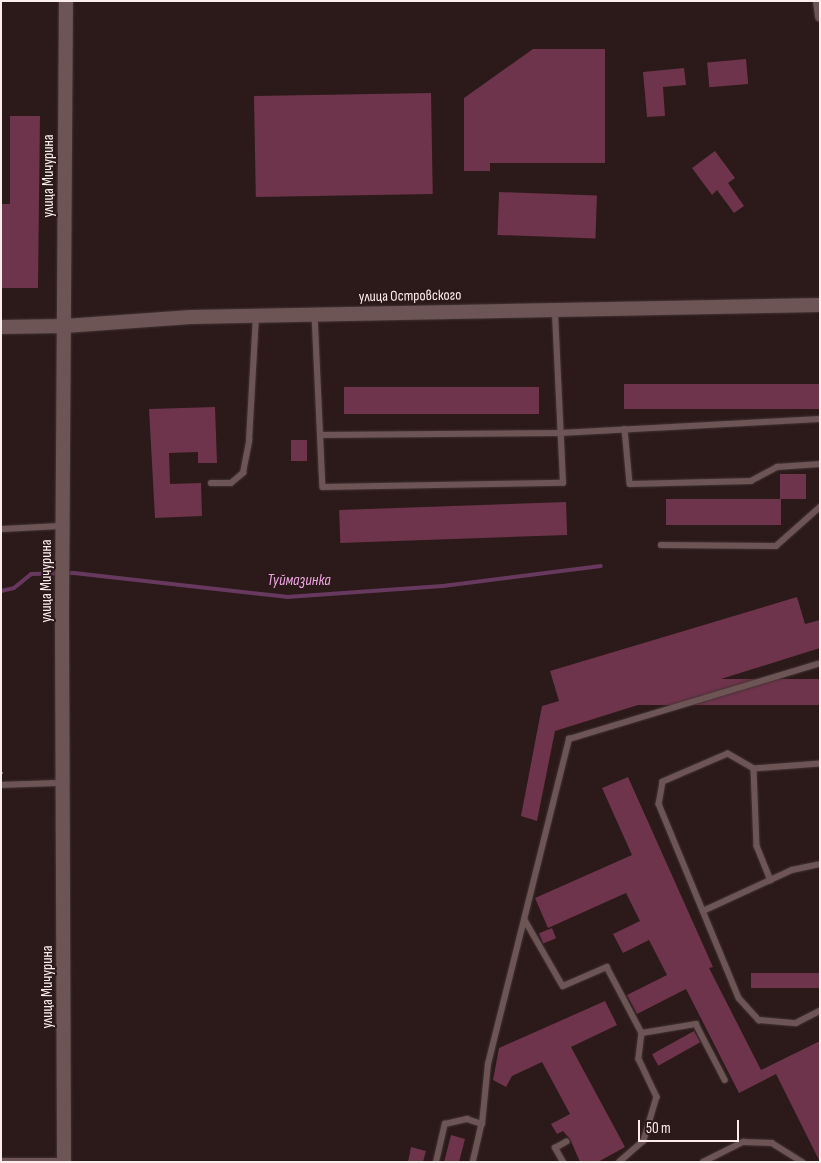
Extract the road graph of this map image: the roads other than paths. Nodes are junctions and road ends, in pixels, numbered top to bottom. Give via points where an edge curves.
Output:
1 (66, 1) edge
2 (818, 1) edge
3 (820, 16) edge
4 (820, 305) edge
5 (555, 309) junction
6 (315, 314) junction
7 (256, 315) junction
8 (65, 326) junction
9 (1, 327) edge
10 (820, 419) edge
11 (625, 429) junction
12 (560, 433) junction
13 (320, 435) junction
14 (820, 464) edge
15 (211, 483) dead end
16 (820, 507) edge
17 (63, 526) junction
18 (1, 530) edge
19 (661, 544) dead end
20 (820, 663) edge
21 (820, 764) edge
22 (754, 770) junction
23 (63, 783) junction
24 (1, 785) edge
25 (820, 864) edge
26 (772, 880) junction
27 (703, 911) junction
28 (525, 920) junction
29 (820, 1011) edge
30 (642, 1033) junction
31 (725, 1080) dead end
32 (482, 1124) junction
33 (566, 1142) dead end
34 (1, 1161) edge
35 (64, 1161) edge
36 (436, 1162) edge
37 (473, 1162) edge
38 (563, 1162) edge
39 (620, 1162) edge
40 (703, 1162) edge
41 (803, 1162) edge

1 - 8 street, улица Мичурина
2 - 3 street
4 - 5 street, улица Островского
5 - 6 street, улица Островского
5 - 12 lane
6 - 7 street, улица Островского
6 - 13 lane
7 - 8 street, улица Островского
7 - 15 lane via 249,441 243,473 232,483
8 - 9 street, улица Островского
8 - 17 street, улица Мичурина
10 - 11 lane
11 - 12 lane
11 - 14 lane via 630,484 751,481 777,467
12 - 13 lane
12 - 13 lane via 563,483 322,487
16 - 19 lane via 776,546
17 - 18 lane
17 - 23 street, улица Мичурина
20 - 28 lane via 568,739
21 - 22 lane
22 - 26 lane via 757,846
22 - 27 lane via 728,754 663,782 659,804
23 - 24 lane
23 - 35 street, улица Мичурина
25 - 26 lane
26 - 27 lane
27 - 29 lane via 739,998 759,1020 796,1023
28 - 30 lane via 563,986 607,968
28 - 32 lane via 488,1064
30 - 31 lane via 696,1024
30 - 39 lane via 638,1059 657,1097 644,1141
32 - 36 lane via 467,1119 446,1124
32 - 37 lane
33 - 38 lane via 555,1148
34 - 35 lane
40 - 41 lane via 743,1142 772,1144

